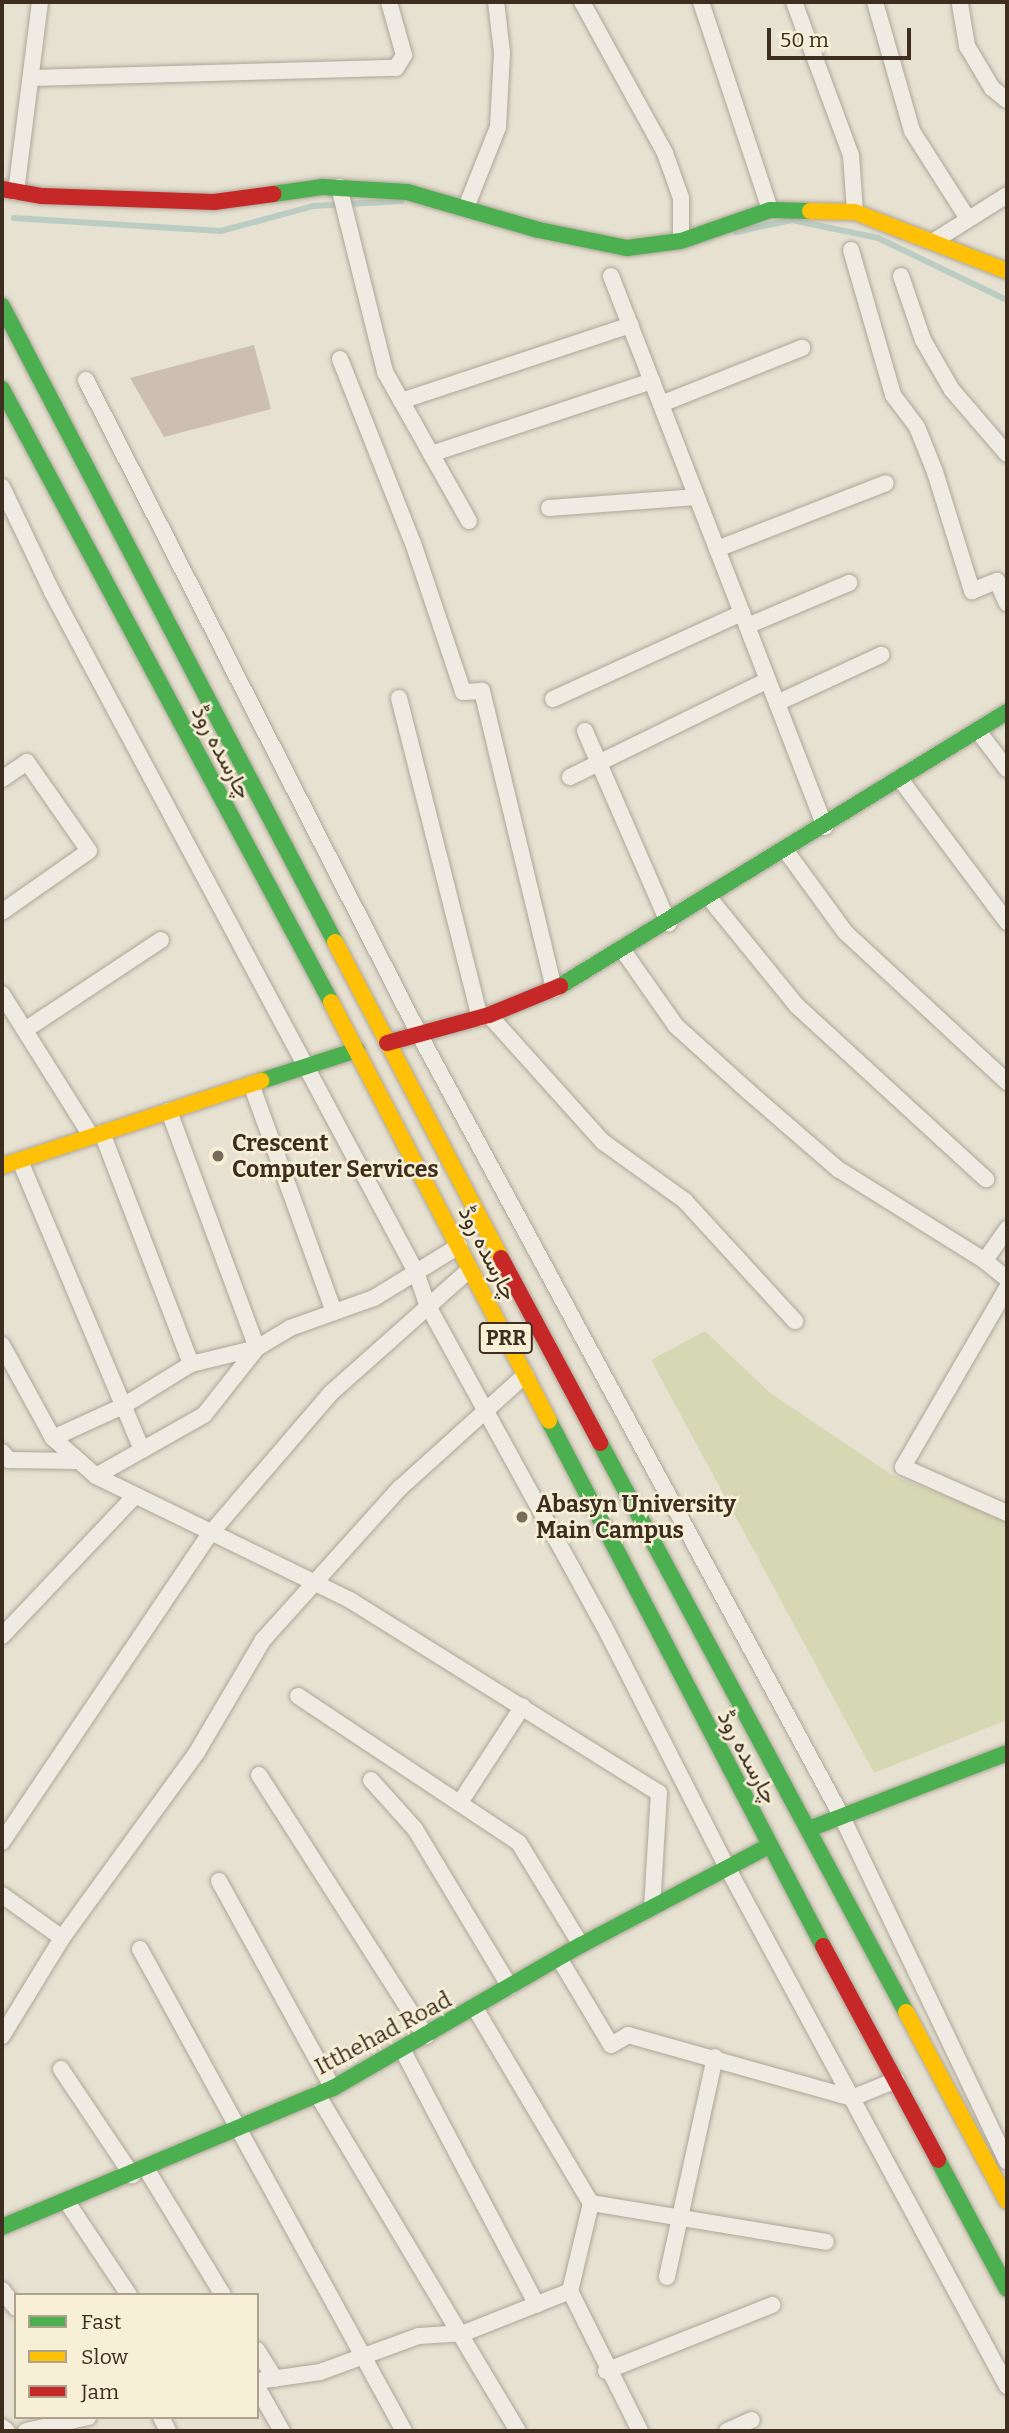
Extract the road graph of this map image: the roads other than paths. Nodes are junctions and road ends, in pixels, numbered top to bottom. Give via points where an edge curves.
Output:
1 (40, 2) edge
2 (389, 2) edge
3 (496, 2) edge
4 (582, 2) edge
5 (701, 2) edge
6 (794, 2) edge
7 (876, 2) edge
8 (960, 4) dead end
9 (31, 78) junction
10 (1007, 100) edge
11 (340, 189) junction
12 (9, 190) edge
13 (1007, 195) edge
14 (467, 205) junction
15 (770, 210) junction
16 (855, 212) junction
17 (968, 219) junction
18 (681, 241) junction
19 (934, 241) junction
20 (851, 250) dead end
21 (1007, 271) edge
22 (611, 276) dead end
23 (901, 276) dead end
24 (2, 306) edge
25 (631, 325) junction
26 (802, 348) dead end
27 (340, 359) dead end
28 (86, 380) dead end
29 (652, 381) junction
30 (2, 389) edge
31 (401, 401) junction
32 (662, 404) junction
33 (431, 454) junction
34 (1007, 454) edge
35 (886, 483) dead end
36 (2, 487) edge
37 (697, 497) junction
38 (549, 508) dead end
39 (469, 521) dead end
40 (717, 549) junction
41 (849, 583) dead end
42 (1007, 604) edge
43 (744, 620) junction
44 (881, 655) dead end
45 (768, 680) junction
46 (399, 698) dead end
47 (553, 699) dead end
48 (777, 703) junction
49 (1007, 712) edge
50 (978, 731) junction
51 (585, 732) dead end
52 (599, 764) junction
53 (1007, 769) edge
54 (570, 777) dead end
55 (2, 779) edge
56 (900, 779) junction
57 (825, 827) junction
58 (786, 851) junction
59 (709, 899) junction
60 (2, 912) edge
61 (1007, 922) edge
62 (669, 924) junction
63 (161, 940) dead end
64 (624, 952) junction
65 (554, 989) junction
66 (2, 994) edge
67 (484, 1017) junction
68 (25, 1030) junction
69 (419, 1034) junction
70 (387, 1042) junction
71 (357, 1050) junction
72 (307, 1066) junction
73 (1007, 1082) edge
74 (251, 1084) junction
75 (169, 1111) junction
76 (97, 1135) junction
77 (20, 1161) junction
78 (2, 1166) edge
79 (986, 1179) dead end
80 (1007, 1229) edge
81 (459, 1246) junction
82 (985, 1261) junction
83 (470, 1269) junction
84 (416, 1272) junction
85 (1007, 1279) edge
86 (1007, 1288) edge
87 (428, 1306) junction
88 (334, 1312) junction
89 (795, 1321) dead end
90 (2, 1345) edge
91 (257, 1348) junction
92 (191, 1364) junction
93 (525, 1375) junction
94 (123, 1406) junction
95 (487, 1409) junction
96 (53, 1438) junction
97 (142, 1450) junction
98 (4, 1459) edge
99 (79, 1461) junction
100 (96, 1476) junction
101 (135, 1496) junction
102 (1006, 1510) edge
103 (210, 1534) junction
104 (317, 1585) junction
105 (681, 1588) junction
106 (644, 1606) junction
107 (2, 1636) edge
108 (298, 1696) dead end
109 (523, 1706) junction
110 (1007, 1753) edge
111 (259, 1775) dead end
112 (371, 1780) dead end
113 (461, 1801) junction
114 (841, 1815) junction
115 (809, 1829) junction
116 (2, 1842) edge
117 (769, 1846) junction
118 (727, 1867) junction
119 (219, 1881) dead end
120 (2, 1895) edge
121 (652, 1906) junction
122 (62, 1938) junction
123 (581, 1945) junction
124 (140, 1949) dead end
125 (559, 1958) junction
126 (510, 1987) junction
127 (475, 2008) junction
128 (2, 2036) edge
129 (426, 2036) junction
130 (402, 2049) junction
131 (715, 2057) junction
132 (61, 2069) dead end
133 (896, 2080) junction
134 (333, 2088) junction
135 (317, 2094) junction
136 (852, 2098) junction
137 (238, 2130) junction
138 (1007, 2161) edge
139 (139, 2173) junction
140 (1007, 2201) edge
141 (67, 2202) junction
142 (591, 2203) junction
143 (679, 2216) junction
144 (2, 2227) edge
145 (826, 2242) dead end
146 (667, 2277) dead end
147 (1007, 2289) edge
148 (2, 2290) edge
149 (570, 2291) junction
150 (129, 2293) edge
151 (222, 2293) edge
152 (14, 2305) edge
153 (537, 2305) junction
154 (772, 2305) dead end
155 (464, 2333) junction
156 (259, 2353) edge
157 (363, 2356) junction
158 (606, 2371) junction
159 (275, 2379) junction
160 (259, 2381) edge
161 (1007, 2386) edge
162 (259, 2391) edge
163 (82, 2419) edge
164 (752, 2420) dead end
165 (2, 2427) edge
166 (49, 2429) edge
167 (6, 2431) edge
168 (26, 2431) edge
169 (282, 2431) edge
170 (404, 2431) edge
171 (518, 2431) edge
172 (640, 2431) edge
173 (727, 2431) edge

1 - 9 street
2 - 9 street via 404,55 396,68
3 - 14 street via 502,52 498,127
4 - 18 street via 665,153 681,198
5 - 15 street
6 - 16 street via 851,155
7 - 17 street via 912,131
8 - 10 street via 967,46 992,88
9 - 12 street
11 - 12 main road via 214,202
11 - 14 main road via 407,192
11 - 31 street via 365,308 385,372
13 - 17 street
14 - 18 main road via 539,230 627,248
15 - 16 main road
15 - 18 main road
16 - 19 main road
17 - 19 street
19 - 21 main road
20 - 42 street via 893,396 917,427 972,591 997,581
22 - 25 street
23 - 34 street via 923,340 952,390
24 - 70 main road, چارسدہ روڈ / PRR
25 - 29 street
25 - 31 street
26 - 32 street
27 - 65 street via 413,543 463,692 482,691
28 - 69 street
29 - 32 street
29 - 33 street
30 - 71 main road, چارسدہ روڈ / PRR
31 - 33 street
32 - 37 street
33 - 39 street
35 - 40 street
36 - 72 street via 52,592
37 - 38 street
37 - 40 street
40 - 43 street
41 - 43 street
43 - 45 street
43 - 47 street
44 - 48 street
45 - 48 street
45 - 52 street
46 - 67 street
48 - 57 street
49 - 50 main road
50 - 53 street
50 - 56 main road
51 - 52 street
52 - 54 street
52 - 62 street
55 - 60 street via 27,762 89,851
56 - 57 main road
56 - 61 street
57 - 58 main road
58 - 59 main road
58 - 73 street via 845,932
59 - 62 main road
59 - 79 street via 796,1005
62 - 64 main road
63 - 68 street
64 - 65 main road
64 - 82 street via 676,1026 748,1092 838,1169
65 - 67 main road
66 - 68 street
67 - 69 main road
67 - 89 street via 603,1142 685,1201
68 - 76 street
69 - 70 main road
69 - 114 street
70 - 105 main road, چارسدہ روڈ / PRR
71 - 72 main road
71 - 81 main road, چارسدہ روڈ / PRR
72 - 74 main road
72 - 84 street
74 - 75 main road
74 - 88 street
75 - 76 main road
75 - 91 street
76 - 77 main road
76 - 92 street
77 - 78 main road
77 - 94 street
80 - 82 street
81 - 83 main road, چارسدہ روڈ / PRR
81 - 84 street
82 - 85 street
83 - 87 street
83 - 93 main road, چارسدہ روڈ / PRR
84 - 87 street
84 - 88 street via 374,1298
86 - 102 street via 903,1467
87 - 95 street
87 - 103 street via 331,1393
88 - 91 street
90 - 96 street
91 - 92 street
91 - 97 street via 204,1415
92 - 94 street
93 - 95 street
93 - 106 main road, چارسدہ روڈ / PRR
94 - 96 street
94 - 97 street
95 - 104 street via 400,1489
95 - 118 street
96 - 99 street
97 - 100 street
98 - 99 street
99 - 100 street
100 - 101 street
101 - 103 street
101 - 107 street
103 - 104 street
103 - 116 street
104 - 109 street
104 - 122 street via 263,1640 197,1752
105 - 106 main road
105 - 115 main road, چارسدہ روڈ / PRR
106 - 117 main road, چارسدہ روڈ / PRR
108 - 113 street
109 - 113 street
109 - 121 street via 659,1793
110 - 114 main road
111 - 129 street
112 - 126 street via 415,1829
113 - 123 street via 519,1843
114 - 115 main road
114 - 138 street
115 - 140 main road, چارسدہ روڈ / PRR
117 - 118 main road, Itthehad Road
117 - 133 main road, چارسدہ روڈ / PRR
118 - 121 main road, Itthehad Road
118 - 136 street
119 - 134 street
120 - 122 street
121 - 123 main road, Itthehad Road
122 - 128 street
123 - 125 main road, Itthehad Road
124 - 137 street
125 - 126 main road, Itthehad Road
125 - 131 street via 611,2045 628,2035
126 - 127 main road, Itthehad Road
127 - 129 main road, Itthehad Road
127 - 142 street
129 - 130 main road, Itthehad Road
130 - 134 main road, Itthehad Road
130 - 153 street
131 - 136 street
131 - 143 street
132 - 139 street
133 - 136 street
133 - 147 main road, چارسدہ روڈ / PRR
134 - 135 main road, Itthehad Road
135 - 137 main road, Itthehad Road
135 - 155 street
136 - 161 street
137 - 139 main road, Itthehad Road
137 - 157 street
139 - 141 main road, Itthehad Road
139 - 151 street
141 - 144 main road, Itthehad Road
141 - 150 street
142 - 143 street
142 - 149 street
143 - 145 street
143 - 146 street
148 - 152 street
149 - 153 street
149 - 158 street
153 - 155 street
154 - 158 street
155 - 157 street via 419,2336
155 - 171 street
156 - 159 street
157 - 159 street via 320,2372
157 - 170 street
158 - 172 street
159 - 160 street
162 - 169 street
163 - 166 street
164 - 173 street
165 - 167 street
166 - 168 street

